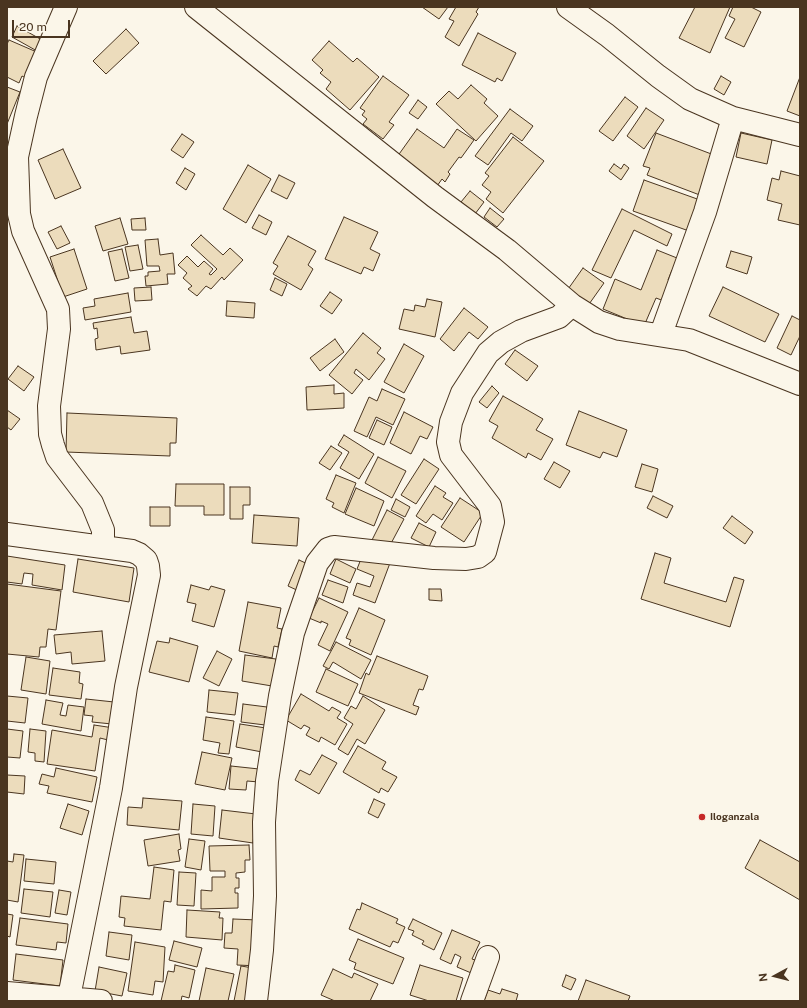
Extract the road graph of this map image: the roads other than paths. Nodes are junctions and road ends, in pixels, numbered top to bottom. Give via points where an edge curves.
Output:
1 (66, 7) edge
2 (196, 7) edge
3 (568, 7) edge
4 (733, 118) junction
5 (800, 135) edge
6 (572, 305) junction
7 (661, 334) junction
8 (800, 384) edge
9 (7, 534) edge
10 (103, 546) junction
11 (488, 957) dead end
12 (7, 993) edge
13 (68, 997) junction
14 (101, 1001) edge
15 (256, 1001) edge
16 (472, 1001) edge

1 - 10 street via 36,77 26,116 17,157 19,214 23,231 58,309 59,329 49,406 52,445 92,503 102,530
2 - 6 street via 434,196 507,250
3 - 4 street via 690,99
4 - 5 street
4 - 7 street via 705,212
6 - 7 street via 599,322 620,329
6 - 15 street via 559,317 521,331 488,353 462,393 451,422 448,442 451,454 490,506 493,522 485,552 478,557 466,559 434,558 334,547 328,549 317,563 293,633 267,781 262,950
7 - 8 street via 689,340
9 - 10 street
10 - 13 street via 139,554 146,560 149,575 126,687 111,788
11 - 16 street
12 - 13 street
13 - 14 street

